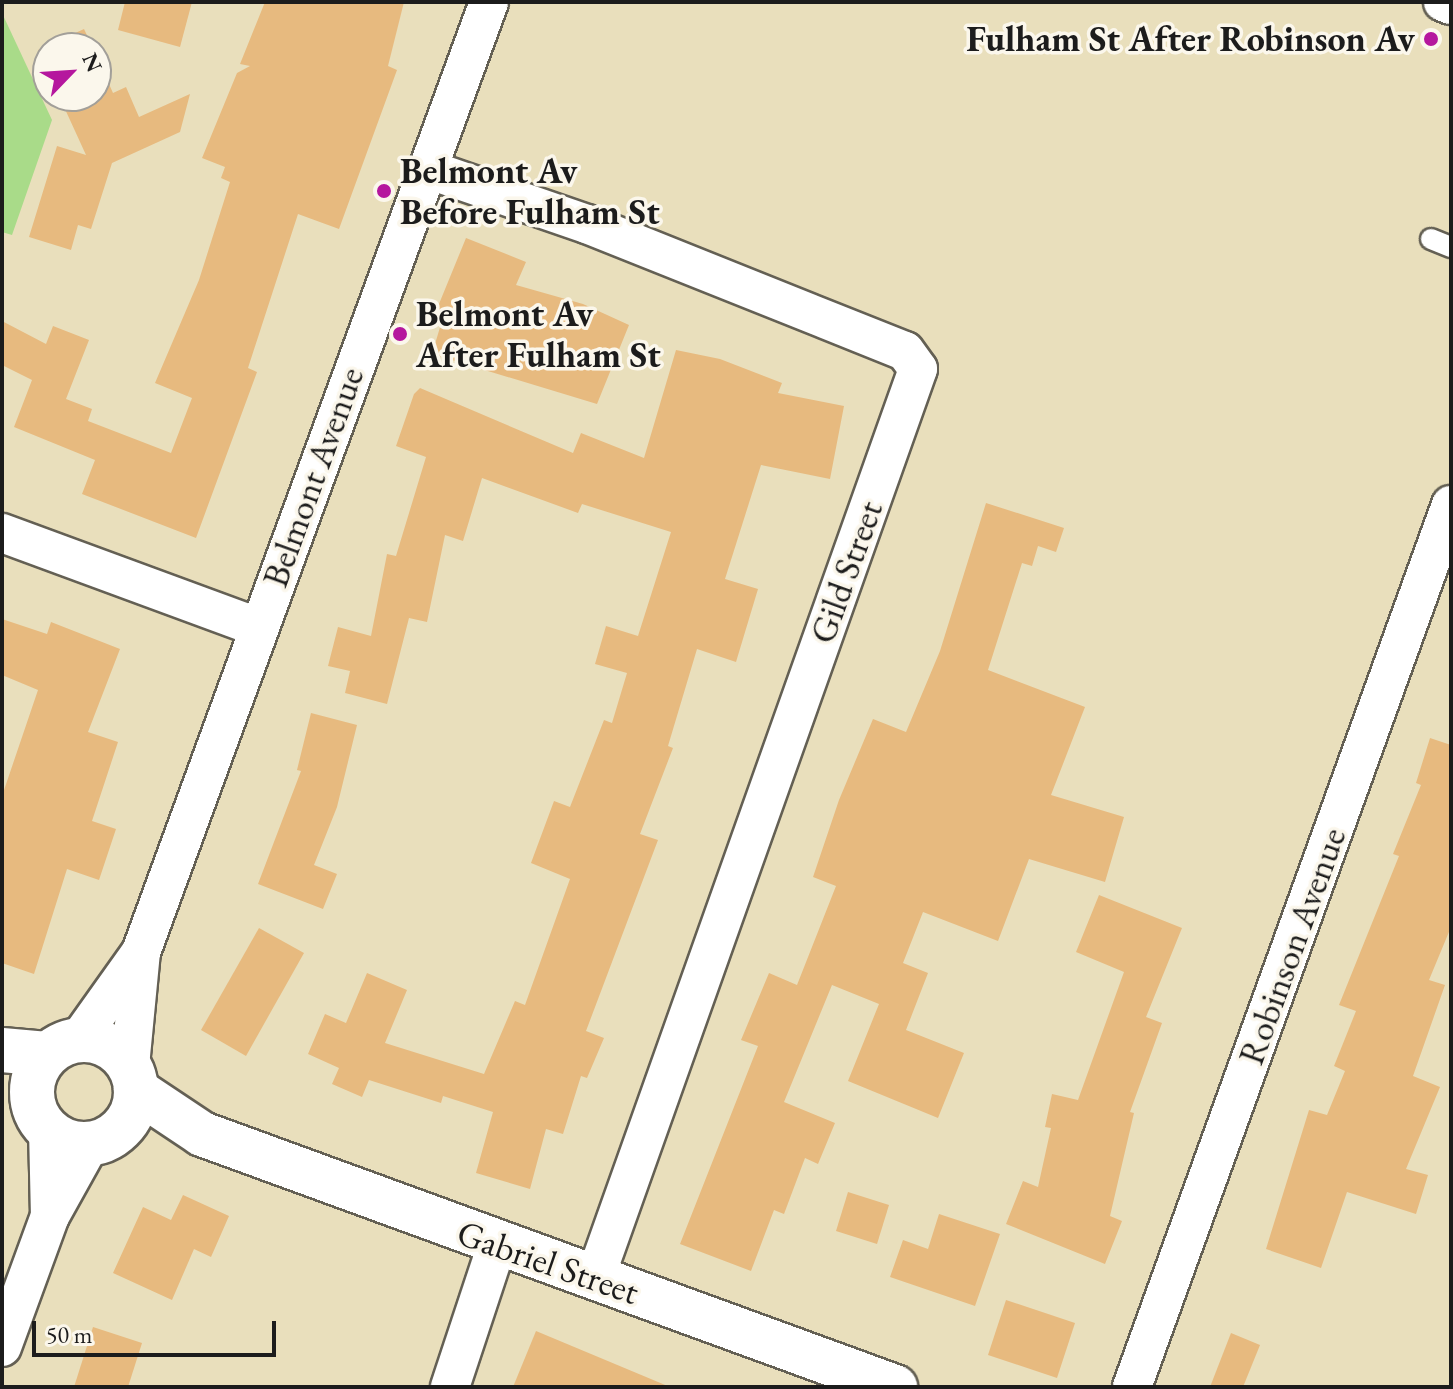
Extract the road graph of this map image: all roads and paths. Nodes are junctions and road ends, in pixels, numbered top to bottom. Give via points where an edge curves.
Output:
1 (489, 2) edge
2 (1443, 2) edge
3 (1451, 5) edge
4 (427, 169) junction
5 (1431, 239) dead end
6 (1451, 247) edge
7 (1451, 505) edge
8 (2, 533) edge
9 (258, 627) junction
10 (141, 952) junction
11 (2, 1050) edge
12 (41, 1078) edge
13 (119, 1107) junction
14 (50, 1216) junction
15 (497, 1245) junction
16 (595, 1278) junction
17 (2, 1347) edge
18 (450, 1387) edge
19 (895, 1387) edge
20 (1132, 1387) edge

1 - 4 street, Belmont Avenue
2 - 3 street
4 - 9 street, Belmont Avenue
4 - 16 street, Gild Street via 587,224 905,351 918,369
5 - 6 lane
7 - 20 street, Robinson Avenue
8 - 9 street
9 - 10 street, Belmont Avenue
10 - 12 street, Belmont Avenue
10 - 13 street, Belmont Avenue
11 - 12 street
12 - 13 street, Gabriel Street via 60,1139
12 - 13 street via 108,1045
12 - 14 street, Belmont Avenue
13 - 14 street, Belmont Avenue
13 - 15 street, Gabriel Street
14 - 17 street, Belmont Avenue
15 - 16 street, Gabriel Street
15 - 18 street
16 - 19 street, Gabriel Street

